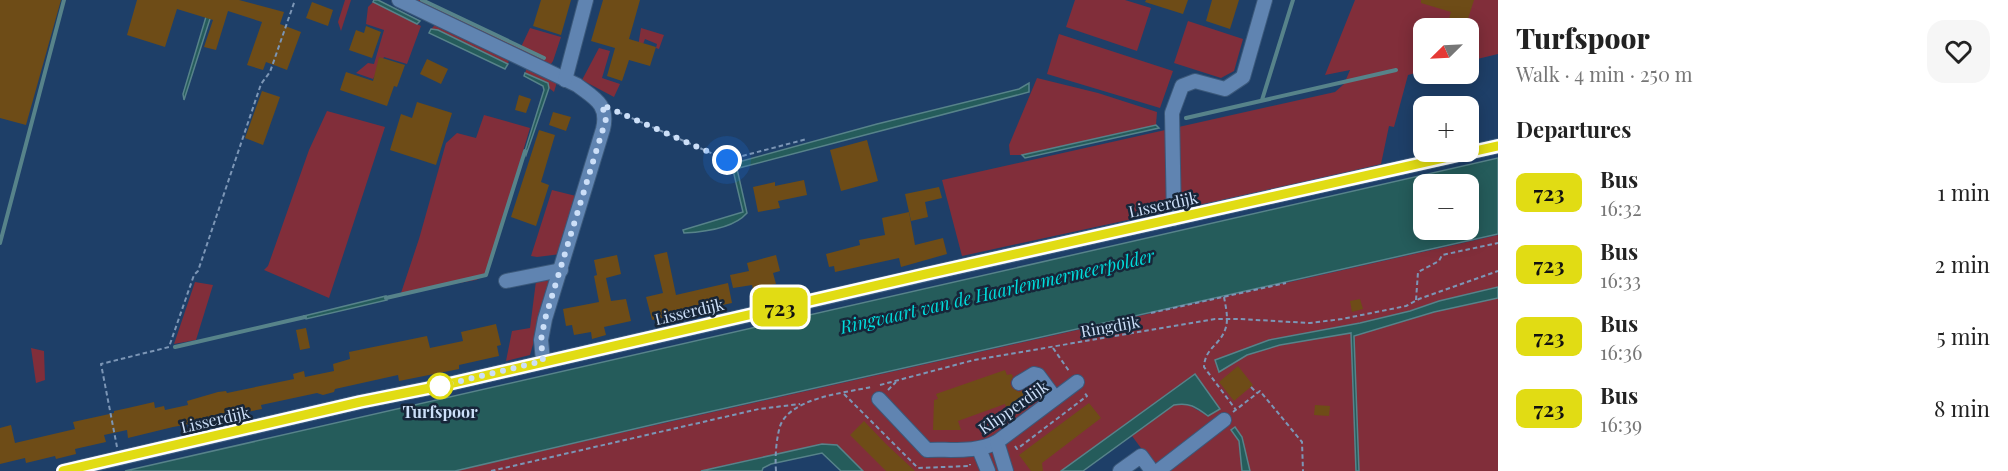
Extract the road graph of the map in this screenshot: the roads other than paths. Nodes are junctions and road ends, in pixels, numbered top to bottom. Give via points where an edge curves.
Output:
1 (399, 0) edge
2 (586, 0) edge
3 (1265, 0) edge
4 (565, 80) junction
5 (1498, 146) edge
6 (1174, 219) junction
7 (561, 270) junction
8 (506, 281) dead end
9 (543, 361) junction
10 (1077, 382) road end
11 (1019, 383) dead end
12 (883, 395) road end
13 (1054, 398) junction
14 (1224, 420) road end
15 (1002, 438) junction
16 (979, 449) junction
17 (64, 471) edge
18 (988, 471) edge
19 (1006, 471) edge
20 (1120, 471) edge
21 (1152, 471) edge
22 (1158, 471) edge

1 - 4 street
2 - 4 street
3 - 6 street via 1243,78 1225,89 1196,81 1182,86 1172,113
4 - 7 street via 602,105 606,119
5 - 6 street, Lisserdijk
6 - 9 street, Lisserdijk
7 - 8 street
7 - 9 street via 542,334
9 - 17 street, Lisserdijk
10 - 13 street, Klipperdijk
11 - 13 street via 1038,375
12 - 16 street, Klipperdijk via 927,450
13 - 15 street, Klipperdijk
14 - 22 street
15 - 16 street, Klipperdijk
15 - 19 street
16 - 18 street
20 - 21 street via 1141,456

